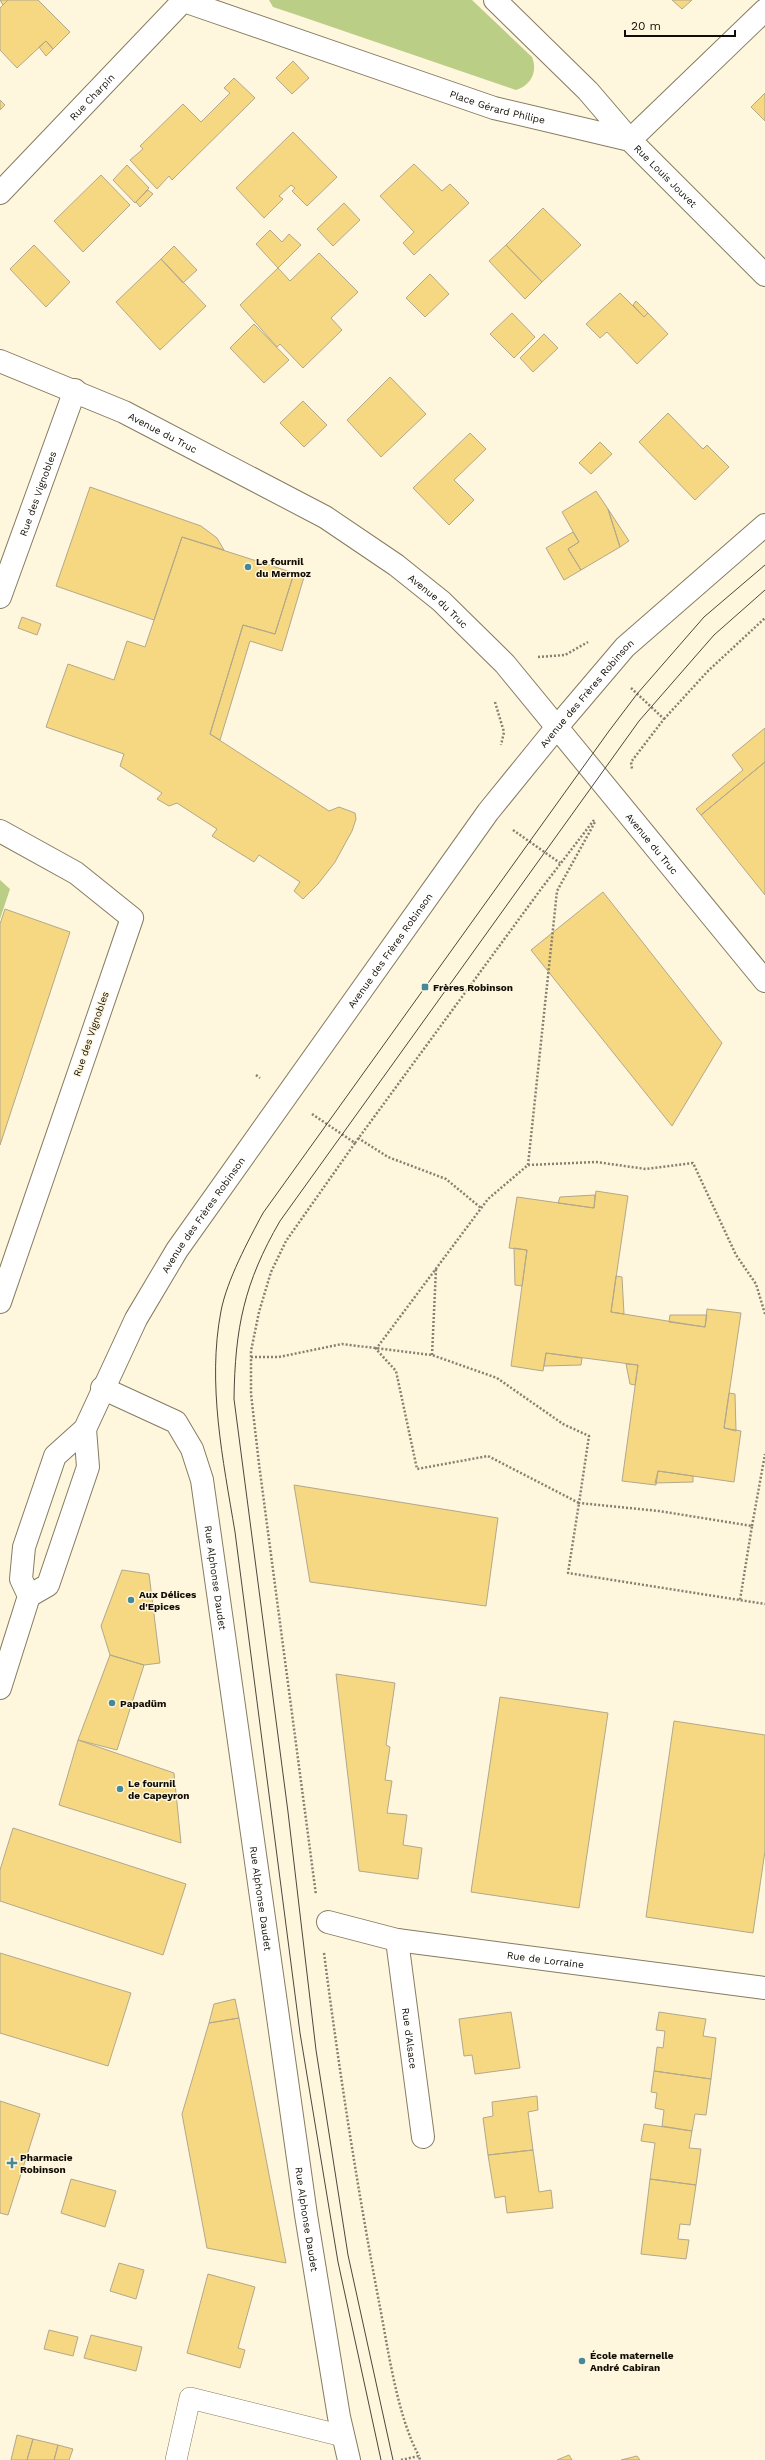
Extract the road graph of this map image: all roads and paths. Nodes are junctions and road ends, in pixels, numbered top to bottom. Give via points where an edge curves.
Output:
1 (184, 0) edge
2 (495, 0) edge
3 (765, 10) edge
4 (630, 140) junction
5 (0, 193) edge
6 (765, 275) edge
7 (0, 362) edge
8 (75, 390) junction
9 (765, 525) edge
10 (0, 597) edge
11 (765, 618) edge
12 (607, 666) junction
13 (517, 678) junction
14 (664, 719) junction
15 (557, 727) junction
16 (501, 747) dead end
17 (608, 805) junction
18 (488, 812) junction
19 (0, 831) edge
20 (560, 863) junction
21 (765, 981) edge
22 (256, 1075) dead end
23 (286, 1096) junction
24 (358, 1138) junction
25 (355, 1143) junction
26 (528, 1165) junction
27 (481, 1208) junction
28 (436, 1268) junction
29 (0, 1302) edge
30 (765, 1314) edge
31 (376, 1349) junction
32 (432, 1355) junction
33 (251, 1357) junction
34 (102, 1388) junction
35 (85, 1428) junction
36 (765, 1454) edge
37 (579, 1503) junction
38 (752, 1526) junction
39 (29, 1596) junction
40 (740, 1600) junction
41 (765, 1604) edge
42 (0, 1688) edge
43 (317, 1898) dead end
44 (328, 1922) dead end
45 (397, 1940) junction
46 (323, 1944) dead end
47 (765, 1988) edge
48 (423, 2137) dead end
49 (343, 2436) junction
50 (419, 2456) junction
51 (176, 2460) edge
52 (349, 2460) edge
53 (401, 2460) edge
54 (420, 2460) edge

1 - 4 street, Place Gérard Philipe via 494,108
1 - 5 street, Rue Charpin
2 - 4 street via 588,91
3 - 4 street, Rue Louis Jouvet
4 - 6 street, Rue Louis Jouvet
7 - 8 street, Avenue du Truc
8 - 10 street, Rue des Vignobles
8 - 13 street, Avenue du Truc via 124,412 325,517 396,565 441,601
9 - 12 street, Avenue des Frères Robinson via 625,647
11 - 14 path via 708,671
12 - 13 path via 587,641 565,655 540,655
12 - 14 path
12 - 15 street, Avenue des Frères Robinson
13 - 15 street, Avenue du Truc
13 - 16 path via 494,703 504,732
14 - 17 path via 630,762 634,776
15 - 17 street, Avenue du Truc
15 - 18 street, Avenue des Frères Robinson
17 - 20 path
17 - 21 street, Avenue du Truc
17 - 26 path via 557,891
18 - 20 path
18 - 23 street, Avenue des Frères Robinson
19 - 29 street, Rue des Vignobles via 76,873 132,918
20 - 24 path
22 - 23 path
23 - 25 path
23 - 34 street, Avenue des Frères Robinson via 177,1250 136,1319
24 - 25 path
24 - 27 path via 388,1157 446,1179
25 - 33 path via 286,1241 270,1272 259,1312
26 - 27 path
26 - 30 path via 596,1162 646,1170 693,1164 736,1255 756,1284
27 - 28 path
28 - 31 path
28 - 32 path
31 - 32 path
31 - 33 path via 342,1344 279,1357
31 - 37 path via 396,1371 417,1469 488,1456
32 - 37 path via 497,1378 563,1424 589,1436
33 - 43 path via 251,1394 258,1464
34 - 35 street, Avenue des Frères Robinson
34 - 49 street, Rue Alphonse Daudet via 176,1422 192,1449 202,1480 306,2216
35 - 39 street, Avenue des Frères Robinson via 88,1467 48,1585
35 - 39 street, Avenue des Frères Robinson via 55,1456 43,1490 24,1547 22,1579
36 - 38 path
37 - 38 path via 659,1511
37 - 40 path via 568,1573
38 - 40 path
39 - 42 street
40 - 41 path
44 - 45 street, Rue de Lorraine
45 - 47 street, Rue de Lorraine
45 - 48 street, Rue d'Alsace
46 - 50 path via 362,2215 386,2341 409,2438
49 - 51 lane via 190,2398
49 - 52 street, Rue Alphonse Daudet
50 - 53 path
50 - 54 path

